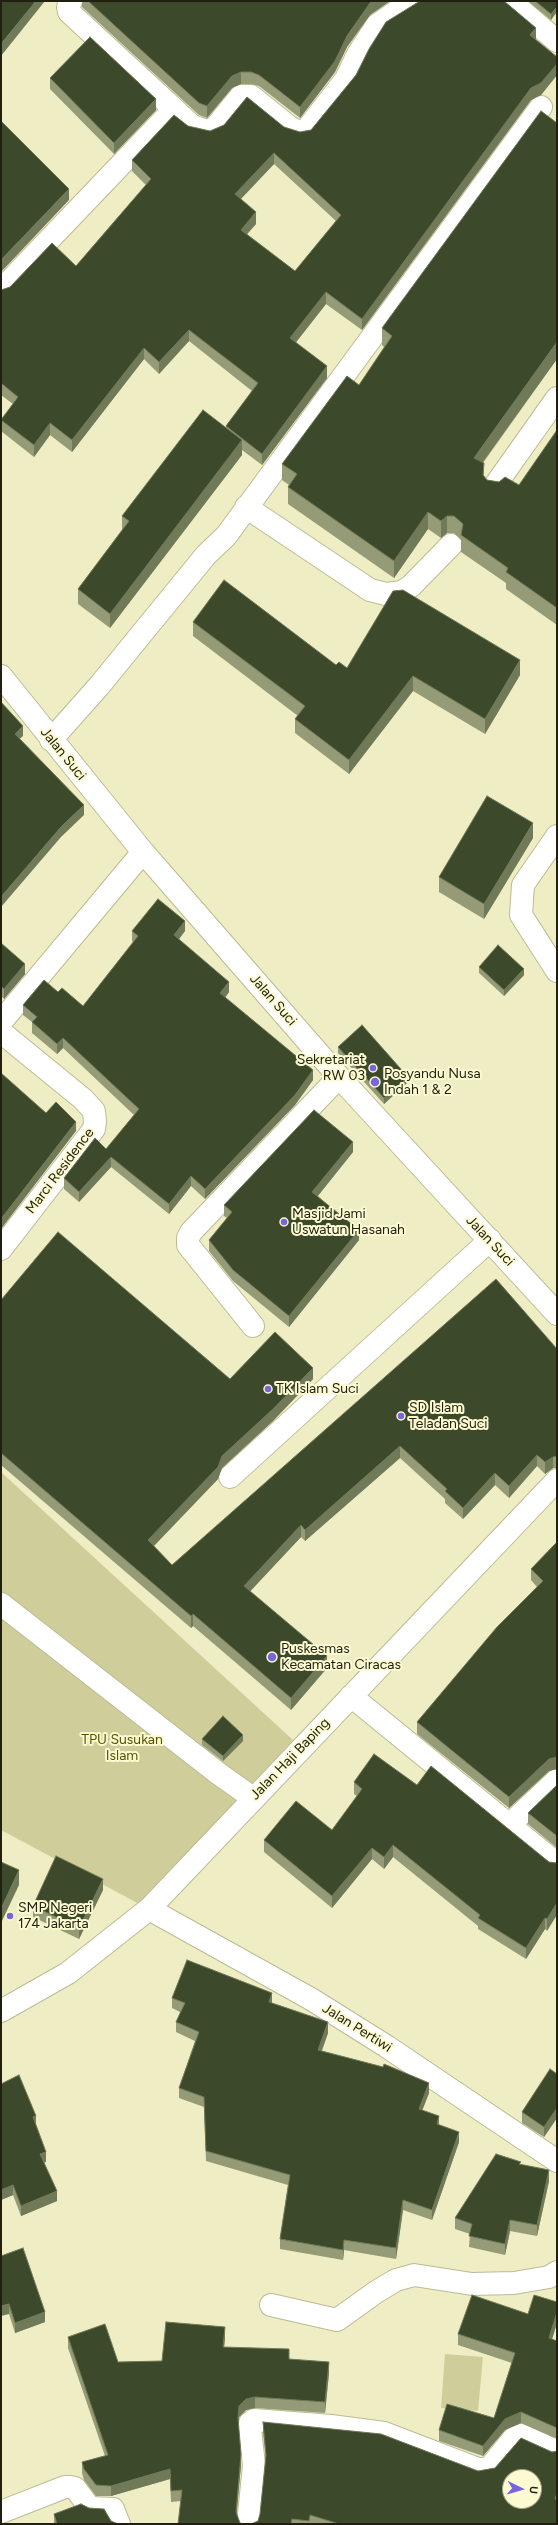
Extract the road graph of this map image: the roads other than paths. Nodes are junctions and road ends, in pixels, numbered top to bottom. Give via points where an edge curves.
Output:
1 (71, 1) edge
2 (416, 1) edge
3 (510, 1) edge
4 (557, 41) edge
5 (541, 107) dead end
6 (174, 109) junction
7 (1, 290) edge
8 (557, 398) edge
9 (494, 487) edge
10 (246, 507) junction
11 (451, 545) dead end
12 (1, 676) edge
13 (8, 698) edge
14 (51, 740) junction
15 (557, 836) edge
16 (143, 852) junction
17 (557, 971) edge
18 (1, 1022) edge
19 (1, 1032) edge
20 (339, 1077) junction
21 (490, 1240) junction
22 (1, 1249) edge
23 (557, 1314) edge
24 (253, 1326) dead end
25 (230, 1477) dead end
26 (557, 1480) edge
27 (1, 1604) edge
28 (351, 1696) junction
29 (557, 1780) edge
30 (253, 1798) junction
31 (509, 1825) junction
32 (557, 1864) edge
33 (149, 1909) junction
34 (1, 2011) edge
35 (557, 2161) edge
36 (557, 2272) edge
37 (271, 2305) dead end
38 (557, 2451) edge
39 (1, 2512) edge
40 (119, 2524) edge
41 (248, 2524) edge

1 - 6 street via 69,12
2 - 6 street via 378,25 358,54 346,79 308,128 302,132 292,129 251,96 241,96 214,129 207,131 192,126
3 - 4 street
5 - 10 street
6 - 7 street
8 - 9 street
10 - 11 street via 370,590 386,594 402,592 411,586
10 - 14 street via 226,536 206,555 99,686
12 - 13 street, Jalan Suci
13 - 14 street, Jalan Suci
14 - 16 street, Jalan Suci
15 - 17 street via 523,886 520,915
16 - 18 street
16 - 20 street, Jalan Suci
19 - 22 street, Marci Residence via 83,1099 94,1111 95,1116 94,1129
20 - 21 street, Jalan Suci
20 - 24 street via 190,1232 188,1245
21 - 23 street, Jalan Suci
21 - 25 street
26 - 28 street, Jalan Haji Baping
27 - 30 street
28 - 30 street, Jalan Haji Baping
28 - 31 street
29 - 31 street
30 - 33 street, Jalan Haji Baping
31 - 32 street
33 - 34 street, Jalan Haji Baping via 68,1973
33 - 35 street, Jalan Pertiwi via 311,1999
36 - 37 street via 549,2277 514,2283 472,2284 414,2275 396,2280 337,2320
38 - 41 street via 521,2435 514,2438 487,2469 478,2469 384,2433 254,2420 250,2423 254,2465
39 - 40 street via 70,2487 75,2488 90,2508 113,2509

